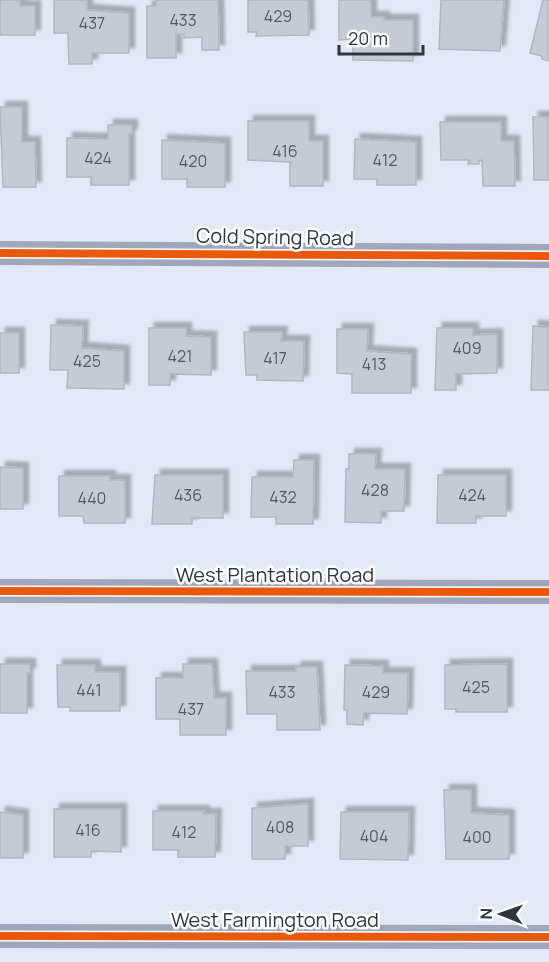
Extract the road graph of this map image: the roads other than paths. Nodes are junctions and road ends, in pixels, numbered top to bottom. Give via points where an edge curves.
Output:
1 (0, 254) edge
2 (549, 256) edge
3 (0, 591) edge
4 (549, 592) edge
5 (0, 936) edge
6 (549, 937) edge

1 - 2 street, Cold Spring Road
3 - 4 street, West Plantation Road
5 - 6 street, West Farmington Road

